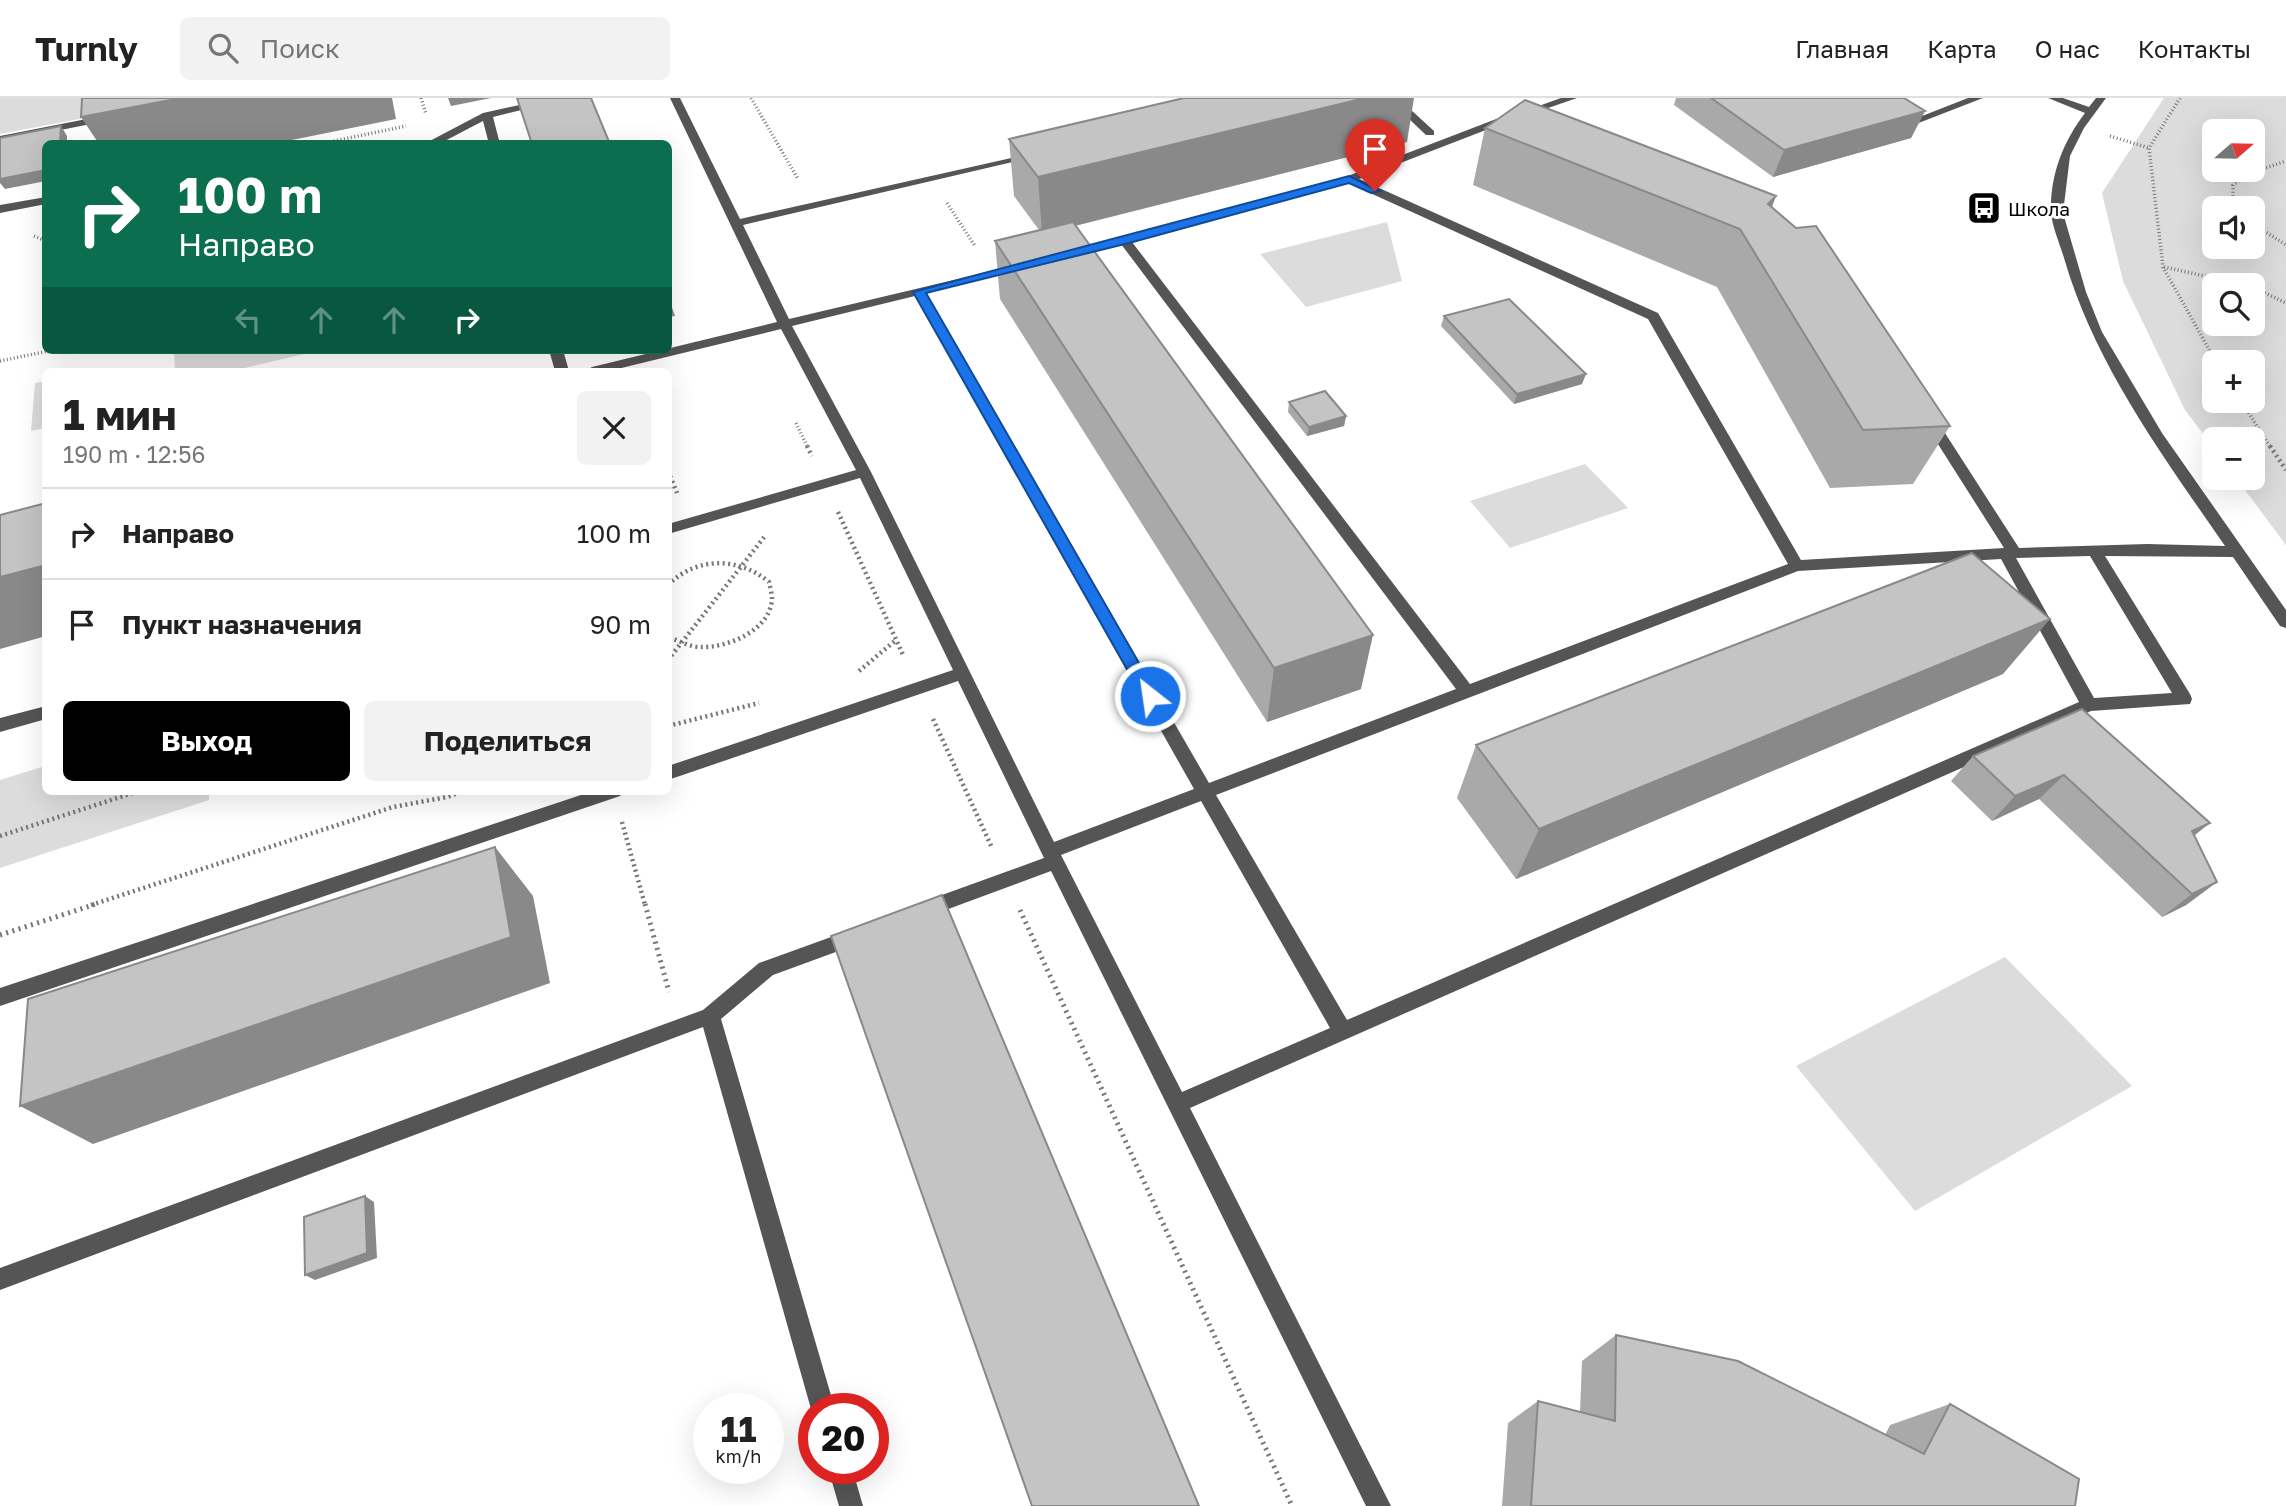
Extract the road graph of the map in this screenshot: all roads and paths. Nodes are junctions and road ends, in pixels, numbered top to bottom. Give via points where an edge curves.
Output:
1 (421, 98) edge
2 (566, 98) edge
3 (675, 98) edge
4 (751, 98) edge
5 (1392, 98) edge
6 (1572, 98) edge
7 (1978, 98) edge
8 (2053, 98) edge
9 (2101, 98) edge
10 (2180, 98) edge
11 (2090, 111) junction
12 (486, 114) junction
13 (117, 117) dead end
14 (1504, 119) junction
15 (428, 122) dead end
16 (414, 124) dead end
17 (1896, 128) edge
18 (1529, 129) edge
19 (1430, 133) dead end
20 (0, 139) edge
21 (339, 140) edge
22 (437, 140) edge
23 (494, 140) edge
24 (1053, 150) edge
25 (2286, 161) edge
26 (932, 178) junction
27 (1349, 180) junction
28 (2233, 196) edge
29 (42, 201) edge
30 (813, 206) junction
31 (0, 209) edge
32 (736, 223) junction
33 (2265, 231) edge
34 (1125, 241) junction
35 (2286, 244) edge
36 (1058, 257) edge
37 (1032, 264) edge
38 (2163, 267) junction
39 (992, 274) junction
40 (2202, 276) edge
41 (919, 292) junction
42 (2265, 293) edge
43 (2286, 303) edge
44 (785, 324) junction
45 (2209, 350) edge
46 (42, 352) edge
47 (672, 352) edge
48 (662, 354) edge
49 (0, 361) edge
50 (604, 368) edge
51 (1920, 405) edge
52 (2249, 413) edge
53 (792, 414) dead end
54 (2286, 470) edge
55 (864, 472) junction
56 (826, 484) junction
57 (799, 491) junction
58 (672, 528) edge
59 (2094, 550) junction
60 (2237, 552) junction
61 (2010, 553) junction
62 (743, 564) junction
63 (1797, 566) junction
64 (672, 582) edge
65 (2286, 622) edge
66 (672, 639) edge
67 (896, 640) junction
68 (681, 645) junction
69 (672, 655) edge
70 (963, 673) junction
71 (855, 675) dead end
72 (919, 688) junction
73 (1468, 693) junction
74 (762, 702) dead end
75 (2090, 705) junction
76 (42, 713) edge
77 (0, 725) edge
78 (672, 725) edge
79 (672, 771) edge
80 (1205, 792) junction
81 (127, 795) edge
82 (453, 795) edge
83 (601, 795) edge
84 (614, 795) edge
85 (0, 836) edge
86 (1053, 856) junction
87 (1006, 879) junction
88 (905, 917) edge
89 (880, 926) edge
90 (0, 935) edge
91 (670, 996) dead end
92 (0, 997) edge
93 (710, 1016) junction
94 (1343, 1032) junction
95 (1177, 1104) junction
96 (0, 1279) edge
97 (818, 1393) edge
98 (845, 1484) edge
99 (851, 1506) edge
100 (1292, 1506) edge
101 (1379, 1506) edge

1 - 15 path
2 - 12 street
3 - 32 street
4 - 30 path
5 - 19 street
6 - 14 street
7 - 17 street
8 - 11 street
9 - 11 street
10 - 38 path via 2149,148
11 - 60 street via 2064,156 2057,213 2066,253 2096,332 2121,378
12 - 22 street
12 - 23 street
13 - 20 street
14 - 18 street
14 - 27 street
16 - 21 path
24 - 26 street
25 - 28 path via 2248,174 2232,185
26 - 30 street
26 - 39 path
27 - 34 street
27 - 63 street via 1653,316
29 - 31 street
30 - 32 street
32 - 44 street
33 - 35 path
34 - 36 street
34 - 73 street
37 - 39 street
38 - 40 path
38 - 45 path
39 - 41 street
41 - 44 street
41 - 80 street
42 - 43 path
44 - 47 street
44 - 55 street
46 - 49 path
48 - 50 street
51 - 61 street
52 - 54 path
53 - 56 path
55 - 56 street
55 - 70 street
56 - 57 street
56 - 67 path
57 - 58 street
57 - 62 path
59 - 60 street
59 - 61 street
59 - 75 street via 2184,699
60 - 65 street
61 - 63 street
61 - 75 street
62 - 64 path via 719,562 694,568
62 - 68 path
62 - 68 path via 761,573 772,586 773,602 766,619 750,634 728,644
63 - 73 street
66 - 68 path
67 - 71 path
67 - 72 path
68 - 69 path
70 - 72 street
70 - 86 street
72 - 79 street
72 - 87 path
73 - 80 street
74 - 78 path
75 - 94 street
76 - 77 street
80 - 86 street
80 - 94 street
81 - 85 path
82 - 90 path via 393,807
83 - 92 street
84 - 91 path
86 - 87 street
86 - 95 street
87 - 88 street
87 - 100 path
89 - 93 street via 766,969
93 - 96 street
93 - 97 street
94 - 95 street
95 - 101 street
98 - 99 street

